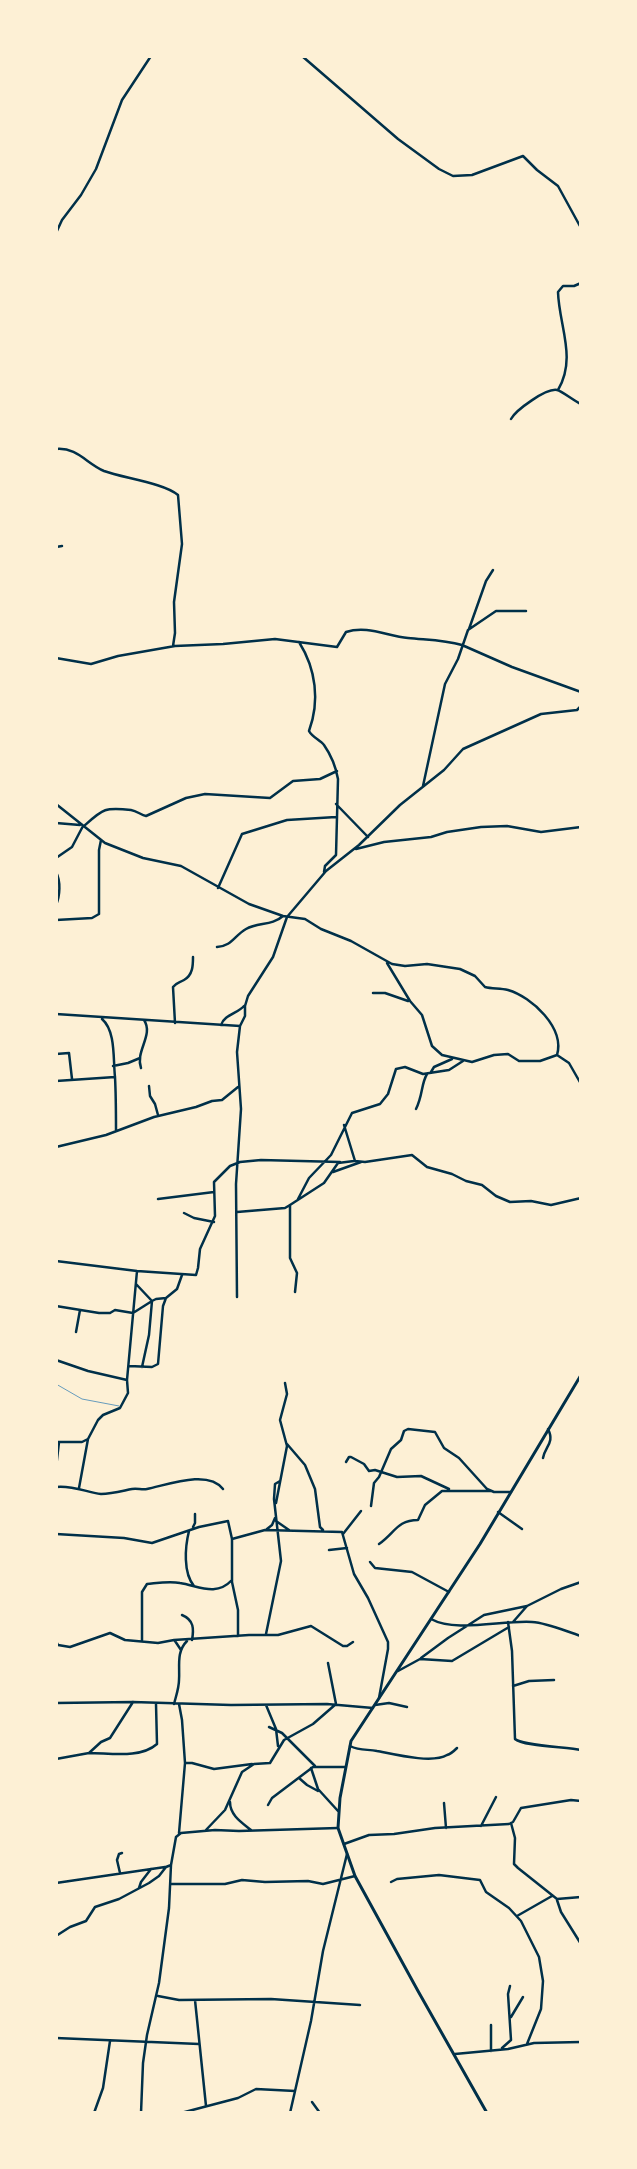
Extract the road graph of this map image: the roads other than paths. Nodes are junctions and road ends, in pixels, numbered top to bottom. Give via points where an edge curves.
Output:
1 (151, 56) edge
2 (302, 56) edge
3 (580, 227) edge
4 (56, 233) edge
5 (581, 283) edge
6 (558, 390) junction
7 (581, 404) edge
8 (511, 420) dead end
9 (56, 449) edge
10 (62, 546) dead end
11 (56, 548) edge
12 (493, 570) dead end
13 (526, 611) dead end
14 (468, 630) junction
15 (299, 642) junction
16 (462, 645) junction
17 (173, 646) junction
18 (56, 658) edge
19 (581, 692) edge
20 (581, 706) edge
21 (337, 771) junction
22 (423, 788) junction
23 (336, 803) junction
24 (56, 804) edge
25 (336, 817) junction
26 (56, 823) edge
27 (83, 826) junction
28 (581, 827) edge
29 (368, 837) junction
30 (101, 840) junction
31 (355, 849) junction
32 (56, 858) edge
33 (56, 872) edge
34 (324, 873) junction
35 (218, 888) junction
36 (56, 905) edge
37 (285, 916) junction
38 (56, 920) edge
39 (217, 947) dead end
40 (193, 957) dead end
41 (386, 961) junction
42 (373, 993) dead end
43 (410, 1001) junction
44 (245, 1006) junction
45 (56, 1014) edge
46 (101, 1018) junction
47 (144, 1020) junction
48 (175, 1022) junction
49 (221, 1025) junction
50 (240, 1026) junction
51 (56, 1054) edge
52 (557, 1055) junction
53 (140, 1058) junction
54 (453, 1058) junction
55 (464, 1060) junction
56 (113, 1066) junction
57 (141, 1068) dead end
58 (431, 1072) junction
59 (427, 1074) junction
60 (115, 1077) junction
61 (72, 1079) junction
62 (56, 1081) edge
63 (581, 1084) edge
64 (148, 1086) dead end
65 (238, 1087) junction
66 (416, 1109) dead end
67 (159, 1116) junction
68 (344, 1125) junction
69 (116, 1131) junction
70 (56, 1147) edge
71 (325, 1160) junction
72 (355, 1161) junction
73 (340, 1162) junction
74 (361, 1162) junction
75 (236, 1163) junction
76 (332, 1172) junction
77 (214, 1192) junction
78 (581, 1198) edge
79 (158, 1199) dead end
80 (298, 1199) junction
81 (290, 1206) junction
82 (237, 1212) junction
83 (184, 1213) dead end
84 (214, 1222) junction
85 (56, 1261) edge
86 (137, 1271) junction
87 (182, 1275) junction
88 (136, 1284) junction
89 (295, 1292) dead end
90 (237, 1297) dead end
91 (166, 1298) junction
92 (152, 1301) junction
93 (56, 1306) edge
94 (80, 1310) junction
95 (133, 1313) junction
96 (76, 1332) dead end
97 (56, 1360) edge
98 (129, 1366) junction
99 (142, 1367) junction
100 (581, 1375) edge
101 (127, 1380) junction
102 (285, 1383) dead end
103 (548, 1429) junction
104 (88, 1440) junction
105 (58, 1442) edge
106 (287, 1444) junction
107 (543, 1458) dead end
108 (346, 1462) dead end
109 (56, 1468) edge
110 (381, 1473) junction
111 (56, 1476) edge
112 (56, 1487) edge
113 (79, 1488) junction
114 (222, 1489) dead end
115 (450, 1490) junction
116 (491, 1491) junction
117 (510, 1492) junction
118 (371, 1506) dead end
119 (361, 1510) dead end
120 (498, 1512) junction
121 (195, 1514) dead end
122 (276, 1514) junction
123 (276, 1521) junction
124 (56, 1527) edge
125 (191, 1529) junction
126 (522, 1529) dead end
127 (265, 1530) junction
128 (276, 1531) junction
129 (291, 1531) junction
130 (325, 1531) junction
131 (56, 1534) edge
132 (343, 1534) junction
133 (232, 1539) junction
134 (379, 1544) dead end
135 (347, 1548) junction
136 (329, 1550) dead end
137 (370, 1562) dead end
138 (232, 1580) junction
139 (581, 1582) edge
140 (194, 1586) junction
141 (226, 1588) junction
142 (234, 1588) junction
143 (449, 1592) junction
144 (527, 1606) junction
145 (182, 1616) dead end
146 (431, 1619) junction
147 (508, 1622) junction
148 (512, 1623) junction
149 (471, 1624) junction
150 (509, 1627) junction
151 (266, 1634) junction
152 (238, 1636) junction
153 (581, 1636) edge
154 (174, 1640) junction
155 (189, 1640) junction
156 (142, 1641) junction
157 (56, 1642) edge
158 (354, 1642) dead end
159 (181, 1650) junction
160 (420, 1659) junction
161 (328, 1663) dead end
162 (396, 1672) junction
163 (554, 1680) dead end
164 (513, 1686) junction
165 (379, 1699) junction
166 (133, 1702) junction
167 (56, 1703) edge
168 (156, 1704) junction
169 (174, 1704) junction
170 (179, 1704) junction
171 (336, 1704) junction
172 (266, 1705) junction
173 (374, 1706) junction
174 (407, 1707) dead end
175 (269, 1727) dead end
176 (276, 1729) junction
177 (287, 1737) junction
178 (349, 1746) junction
179 (278, 1747) junction
180 (457, 1748) dead end
181 (581, 1750) edge
182 (89, 1753) junction
183 (56, 1759) edge
184 (185, 1763) junction
185 (254, 1764) junction
186 (247, 1765) junction
187 (313, 1767) junction
188 (345, 1767) junction
189 (242, 1772) junction
190 (299, 1778) junction
191 (320, 1792) junction
192 (496, 1797) dead end
193 (230, 1800) junction
194 (581, 1802) edge
195 (444, 1803) dead end
196 (268, 1805) dead end
197 (338, 1811) junction
198 (511, 1823) junction
199 (481, 1826) junction
200 (338, 1828) junction
201 (446, 1828) junction
202 (252, 1830) junction
203 (205, 1831) junction
204 (179, 1833) junction
205 (344, 1844) junction
206 (122, 1853) dead end
207 (347, 1854) junction
208 (171, 1865) junction
209 (166, 1867) junction
210 (151, 1869) junction
211 (139, 1871) junction
212 (120, 1874) junction
213 (355, 1876) junction
214 (340, 1879) junction
215 (141, 1882) junction
216 (391, 1882) dead end
217 (56, 1883) edge
218 (171, 1884) junction
219 (139, 1888) junction
220 (552, 1896) junction
221 (581, 1897) edge
222 (557, 1899) junction
223 (517, 1916) junction
224 (56, 1936) edge
225 (581, 1944) edge
226 (510, 1986) dead end
227 (157, 1996) junction
228 (523, 1997) dead end
229 (195, 2000) junction
230 (313, 2002) junction
231 (360, 2005) dead end
232 (510, 2018) junction
233 (491, 2025) dead end
234 (56, 2038) edge
235 (110, 2041) junction
236 (146, 2042) junction
237 (581, 2042) edge
238 (199, 2044) junction
239 (527, 2044) junction
240 (500, 2050) junction
241 (491, 2051) junction
242 (455, 2054) junction
243 (295, 2091) junction
244 (312, 2102) dead end
245 (206, 2106) junction
246 (94, 2113) edge
247 (141, 2113) edge
248 (180, 2113) edge
249 (290, 2113) edge
250 (320, 2113) edge
251 (487, 2113) edge

1 - 4 street via 122,100 96,169
2 - 3 street via 404,144 453,176 472,175 523,156 558,186
5 - 6 street via 563,286 558,292 568,362 566,376
6 - 7 street
6 - 8 street via 548,391 519,410
9 - 17 street via 77,453 104,471 178,495 181,550 174,602
10 - 11 street
12 - 14 street
13 - 14 street via 496,611
14 - 16 street
15 - 16 street via 337,647 344,634 366,630
15 - 17 street via 276,639
15 - 21 street via 310,662 314,686 315,707 310,735 323,744
16 - 19 street
16 - 22 street via 443,690
17 - 18 street via 90,664
20 - 22 street via 578,710 532,718 463,749
21 - 23 street
21 - 27 street via 320,779 293,781 270,798 205,794 186,798 146,816 131,810 106,810
22 - 29 street via 400,805
23 - 25 street
23 - 29 street
24 - 27 street
25 - 34 street via 336,855 325,866
25 - 35 street via 287,820 242,834
26 - 27 street
27 - 30 street
27 - 32 street via 75,843
28 - 31 street via 541,832 507,826 481,827
29 - 31 street
30 - 35 street via 143,858 181,866
30 - 38 street via 99,914 92,918
31 - 34 street
33 - 36 street via 59,898
34 - 37 street
35 - 37 street via 249,904
37 - 39 street via 271,923 249,927 226,946
37 - 41 street via 305,919
37 - 44 street via 273,957
40 - 48 street via 192,972 173,987
41 - 43 street
41 - 52 street via 405,966 423,964 460,969 475,976 485,987 510,990 548,1019 557,1033
42 - 43 street via 385,993
43 - 54 street via 422,1015 432,1046 442,1055
44 - 49 street
44 - 50 street
45 - 46 street
46 - 47 street
46 - 56 street via 108,1026
47 - 48 street
47 - 53 street via 147,1031
48 - 49 street
49 - 50 street
50 - 65 street
51 - 61 street via 69,1054
52 - 55 street via 540,1062 519,1061 502,1054 479,1062
52 - 63 street via 569,1063
53 - 56 street
53 - 57 street
54 - 55 street
54 - 58 street via 434,1067
55 - 58 street via 449,1070
56 - 60 street
58 - 59 street
59 - 66 street
59 - 68 street via 405,1066 396,1069 384,1099 352,1113
60 - 61 street
60 - 69 street
61 - 62 street
64 - 67 street
65 - 67 street via 222,1100
65 - 75 street via 241,1109
67 - 69 street
68 - 71 street via 331,1155
68 - 72 street
69 - 70 street
71 - 73 street
71 - 75 street
71 - 80 street via 309,1178
72 - 73 street
72 - 74 street
73 - 76 street
74 - 76 street
74 - 78 street via 412,1156 427,1166 482,1185 510,1202 551,1205
75 - 77 street via 216,1178
75 - 82 street
76 - 80 street via 324,1183
77 - 79 street
77 - 84 street
80 - 81 street
81 - 82 street
81 - 89 street via 290,1258 297,1274
82 - 90 street
83 - 84 street
84 - 87 street via 200,1249 196,1275
85 - 86 street
86 - 87 street
86 - 88 street
87 - 91 street via 177,1289
88 - 92 street
88 - 95 street
91 - 92 street
91 - 99 street via 159,1361 156,1366
92 - 95 street
92 - 99 street
93 - 94 street
94 - 95 street
94 - 96 street
95 - 98 street
97 - 101 street via 88,1372
98 - 99 street
98 - 101 street
100 - 103 street
101 - 104 street via 128,1393 120,1408 98,1420
102 - 106 street via 287,1394 280,1420
103 - 107 street via 551,1443
103 - 117 street
104 - 105 street
104 - 113 street
105 - 109 street
106 - 122 street
106 - 130 street via 308,1471 315,1489 320,1527
108 - 110 street via 349,1457 354,1457 369,1471
110 - 115 street via 425,1477
110 - 116 street via 391,1449 401,1440 405,1430 435,1432 444,1448 459,1458
110 - 118 street via 374,1483
111 - 112 street
112 - 113 street
112 - 124 street
113 - 114 street via 111,1493 207,1479 216,1481
115 - 116 street
115 - 134 street via 442,1491 425,1504 418,1520 402,1522
116 - 117 street
117 - 120 street
119 - 132 street
120 - 126 street
120 - 143 street
121 - 125 street via 196,1523
122 - 123 street
122 - 127 street via 272,1525
123 - 128 street
123 - 129 street
125 - 131 street via 152,1543
125 - 133 street via 226,1520
125 - 140 street via 186,1547 187,1574
127 - 128 street
127 - 133 street
128 - 129 street
128 - 151 street via 281,1565
129 - 130 street
130 - 132 street
132 - 135 street
133 - 138 street
135 - 136 street
135 - 165 street via 354,1574 388,1642
137 - 143 street via 375,1568 412,1572
138 - 141 street
138 - 142 street
139 - 144 street
140 - 141 street via 202,1590
140 - 156 street via 164,1582 144,1587
141 - 142 street
142 - 152 street
143 - 146 street
144 - 148 street
144 - 149 street via 488,1614
145 - 155 street via 192,1623
146 - 149 street via 445,1625
146 - 162 street
147 - 148 street
147 - 149 street
147 - 150 street
148 - 153 street via 537,1623
149 - 160 street
150 - 160 street via 452,1661
150 - 164 street
151 - 152 street
151 - 158 street via 278,1635 311,1626 343,1646
152 - 155 street
154 - 155 street
154 - 156 street
154 - 159 street
155 - 159 street
156 - 157 street via 125,1640 106,1633 70,1647
159 - 169 street
160 - 162 street
161 - 171 street
162 - 165 street
163 - 164 street via 529,1680
164 - 181 street via 517,1741
165 - 173 street
166 - 167 street
166 - 168 street
166 - 182 street via 113,1734
168 - 169 street
168 - 182 street via 157,1744 152,1749 120,1754
169 - 170 street
170 - 172 street
170 - 184 street
171 - 172 street
171 - 173 street
171 - 177 street via 313,1724
172 - 176 street
173 - 174 street via 389,1703
173 - 178 street
175 - 176 street
176 - 177 street
176 - 179 street
177 - 179 street
177 - 187 street
178 - 180 street via 416,1758 444,1757
178 - 188 street
179 - 185 street via 270,1763
182 - 183 street
184 - 186 street via 214,1769
184 - 204 street
185 - 186 street
185 - 189 street
186 - 189 street
187 - 188 street
187 - 190 street
187 - 191 street via 314,1781
188 - 197 street
189 - 193 street
190 - 191 street
190 - 196 street via 272,1798
191 - 197 street
192 - 199 street
193 - 202 street via 230,1810
193 - 203 street
194 - 198 street via 570,1800 521,1808
195 - 201 street
197 - 200 street
198 - 199 street
198 - 220 street via 515,1838 514,1864
199 - 201 street
200 - 202 street
200 - 205 street
201 - 205 street via 369,1835
202 - 203 street
203 - 204 street
204 - 208 street
205 - 207 street
206 - 212 street via 117,1860
207 - 213 street
207 - 214 street
208 - 209 street
208 - 218 street
209 - 210 street
209 - 219 street via 159,1876
210 - 211 street
210 - 215 street
211 - 212 street
211 - 215 street
212 - 217 street
213 - 214 street
213 - 242 street
214 - 218 street via 319,1884 242,1880 225,1884
214 - 230 street
215 - 219 street
216 - 223 street via 440,1875 480,1880 486,1892
218 - 227 street
219 - 224 street via 95,1907 86,1921
220 - 222 street
220 - 223 street
221 - 222 street
222 - 225 street via 561,1912
223 - 239 street via 537,1950 543,1981 541,2009
226 - 232 street
227 - 229 street
227 - 236 street
228 - 232 street
229 - 230 street
229 - 238 street
230 - 231 street
230 - 243 street
232 - 240 street via 511,2040
233 - 241 street
234 - 235 street
235 - 236 street
235 - 246 street via 103,2088
236 - 238 street
236 - 247 street
237 - 239 street
238 - 245 street
239 - 240 street
240 - 241 street
241 - 242 street
242 - 251 street
243 - 245 street via 256,2089 238,2098
243 - 249 street
244 - 250 street
245 - 248 street

